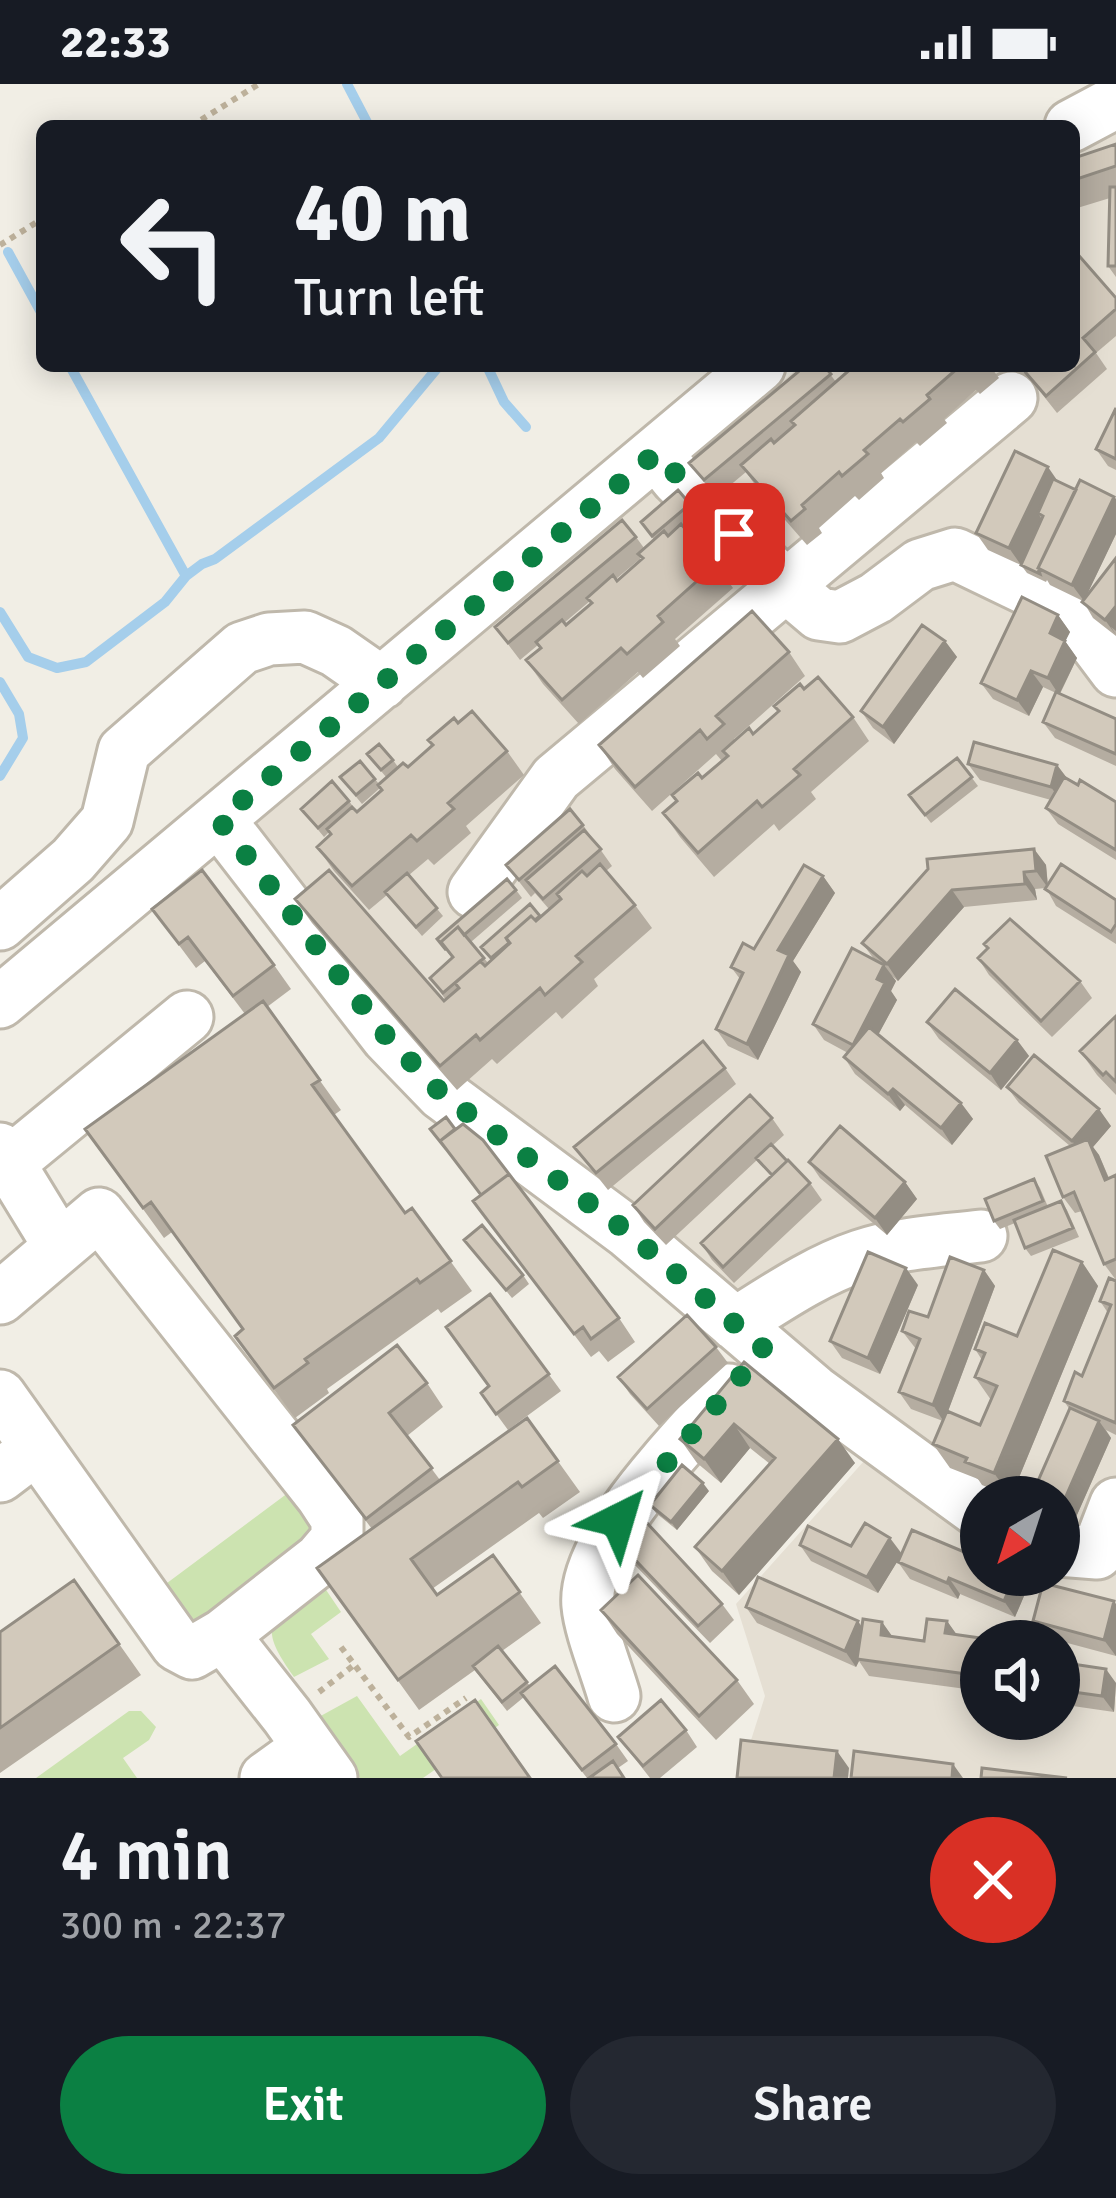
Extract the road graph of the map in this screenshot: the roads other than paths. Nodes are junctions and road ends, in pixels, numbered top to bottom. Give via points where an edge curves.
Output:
1 (1116, 102) edge
2 (1080, 121) edge
3 (753, 372) edge
4 (1011, 398) dead end
5 (656, 453) junction
6 (786, 586) junction
7 (1116, 671) edge
8 (382, 683) junction
9 (219, 820) junction
10 (474, 892) dead end
11 (0, 924) edge
12 (0, 1002) edge
13 (187, 1018) dead end
14 (5, 1155) edge
15 (981, 1236) dead end
16 (61, 1247) junction
17 (0, 1298) edge
18 (750, 1336) junction
19 (0, 1396) edge
20 (18, 1462) edge
21 (960, 1499) edge
22 (1116, 1504) edge
23 (1080, 1552) edge
24 (223, 1635) junction
25 (614, 1696) dead end
26 (320, 1763) edge
27 (266, 1778) edge

1 - 2 street
3 - 5 street
4 - 6 street
5 - 6 street
5 - 8 street
6 - 7 street via 819,614 840,617 920,565 955,554 1077,619
6 - 10 street via 556,778
8 - 9 street
8 - 11 street via 305,637 242,648 124,751 107,821
9 - 12 street
9 - 18 street via 387,1037 442,1094 629,1233
13 - 14 street
14 - 16 street
15 - 18 street via 859,1256 801,1283
16 - 17 street
16 - 24 street via 99,1214 337,1519 337,1539 320,1559
18 - 21 street
18 - 25 street via 593,1564 587,1604
19 - 20 street
20 - 24 street via 177,1645 192,1653
22 - 23 street via 1096,1553
24 - 26 street
26 - 27 street

